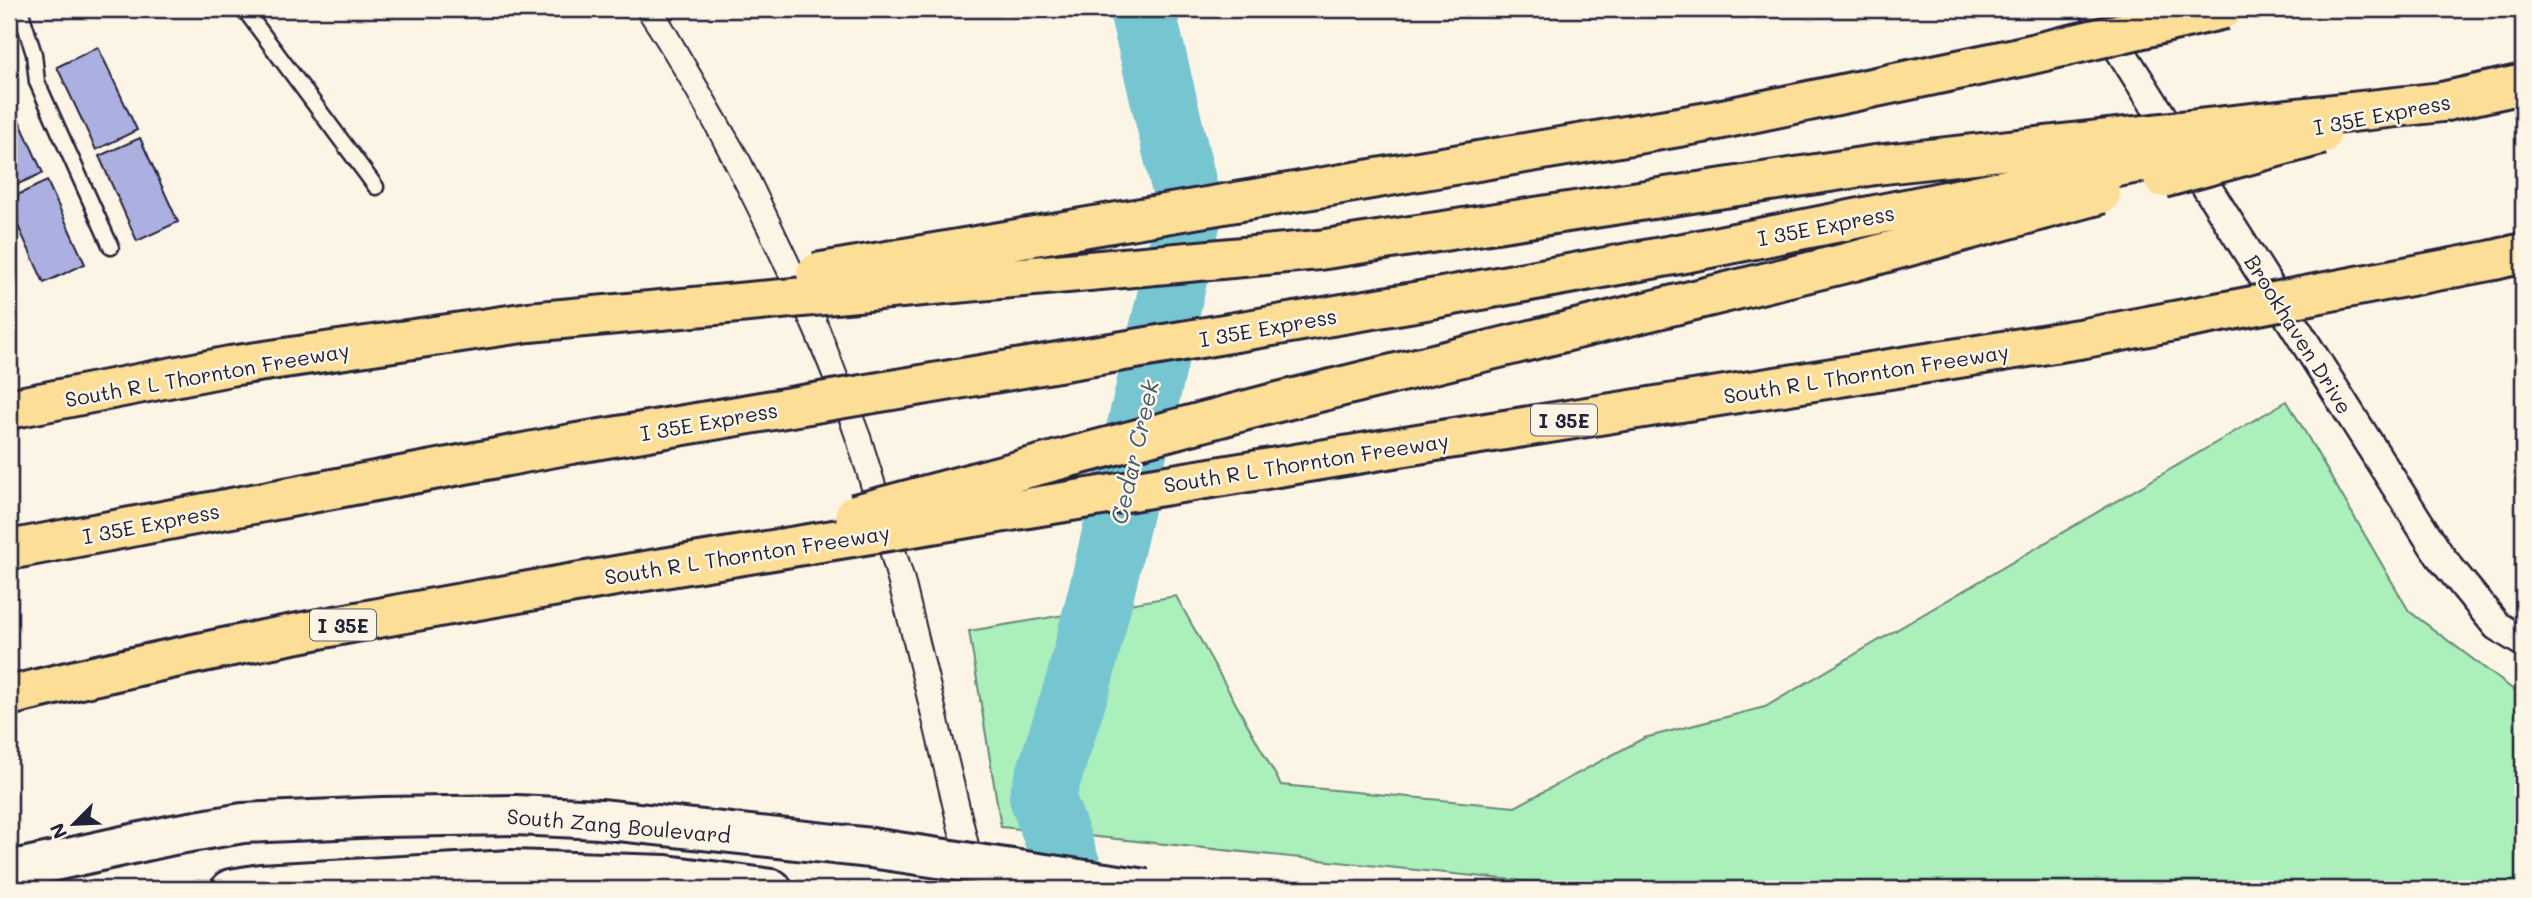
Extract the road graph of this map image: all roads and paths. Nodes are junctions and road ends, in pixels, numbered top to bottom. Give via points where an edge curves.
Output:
1 (20, 9) edge
2 (244, 9) edge
3 (2094, 9) edge
4 (2224, 9) edge
5 (2523, 84) edge
6 (2442, 102) junction
7 (376, 187) dead end
8 (111, 247) dead end
9 (2509, 256) edge
10 (529, 322) junction
11 (9, 409) edge
12 (13, 549) edge
13 (633, 573) junction
14 (2523, 642) edge
15 (9, 696) edge
16 (9, 871) edge
17 (231, 889) edge
18 (772, 889) edge
19 (1146, 889) edge

1 - 8 lane via 37,82
2 - 7 lane
3 - 14 street, Brookhaven Drive via 2440,556 2497,626
4 - 10 highway, South R L Thornton Freeway, bridge via 1708,122
5 - 6 highway, I 35E Express
6 - 10 highway, bridge via 1875,165 1319,250
6 - 12 highway, I 35E Express, bridge via 1710,248 571,444
6 - 13 highway, bridge via 1854,261 1270,404
9 - 13 highway, South R L Thornton Freeway / I 35E, bridge via 2085,338
10 - 11 highway, South R L Thornton Freeway via 230,366
13 - 15 highway, South R L Thornton Freeway / I 35E via 220,648
16 - 19 main road, South Zang Boulevard, bridge via 243,824 516,814 871,848
17 - 18 main road via 510,870 666,875

